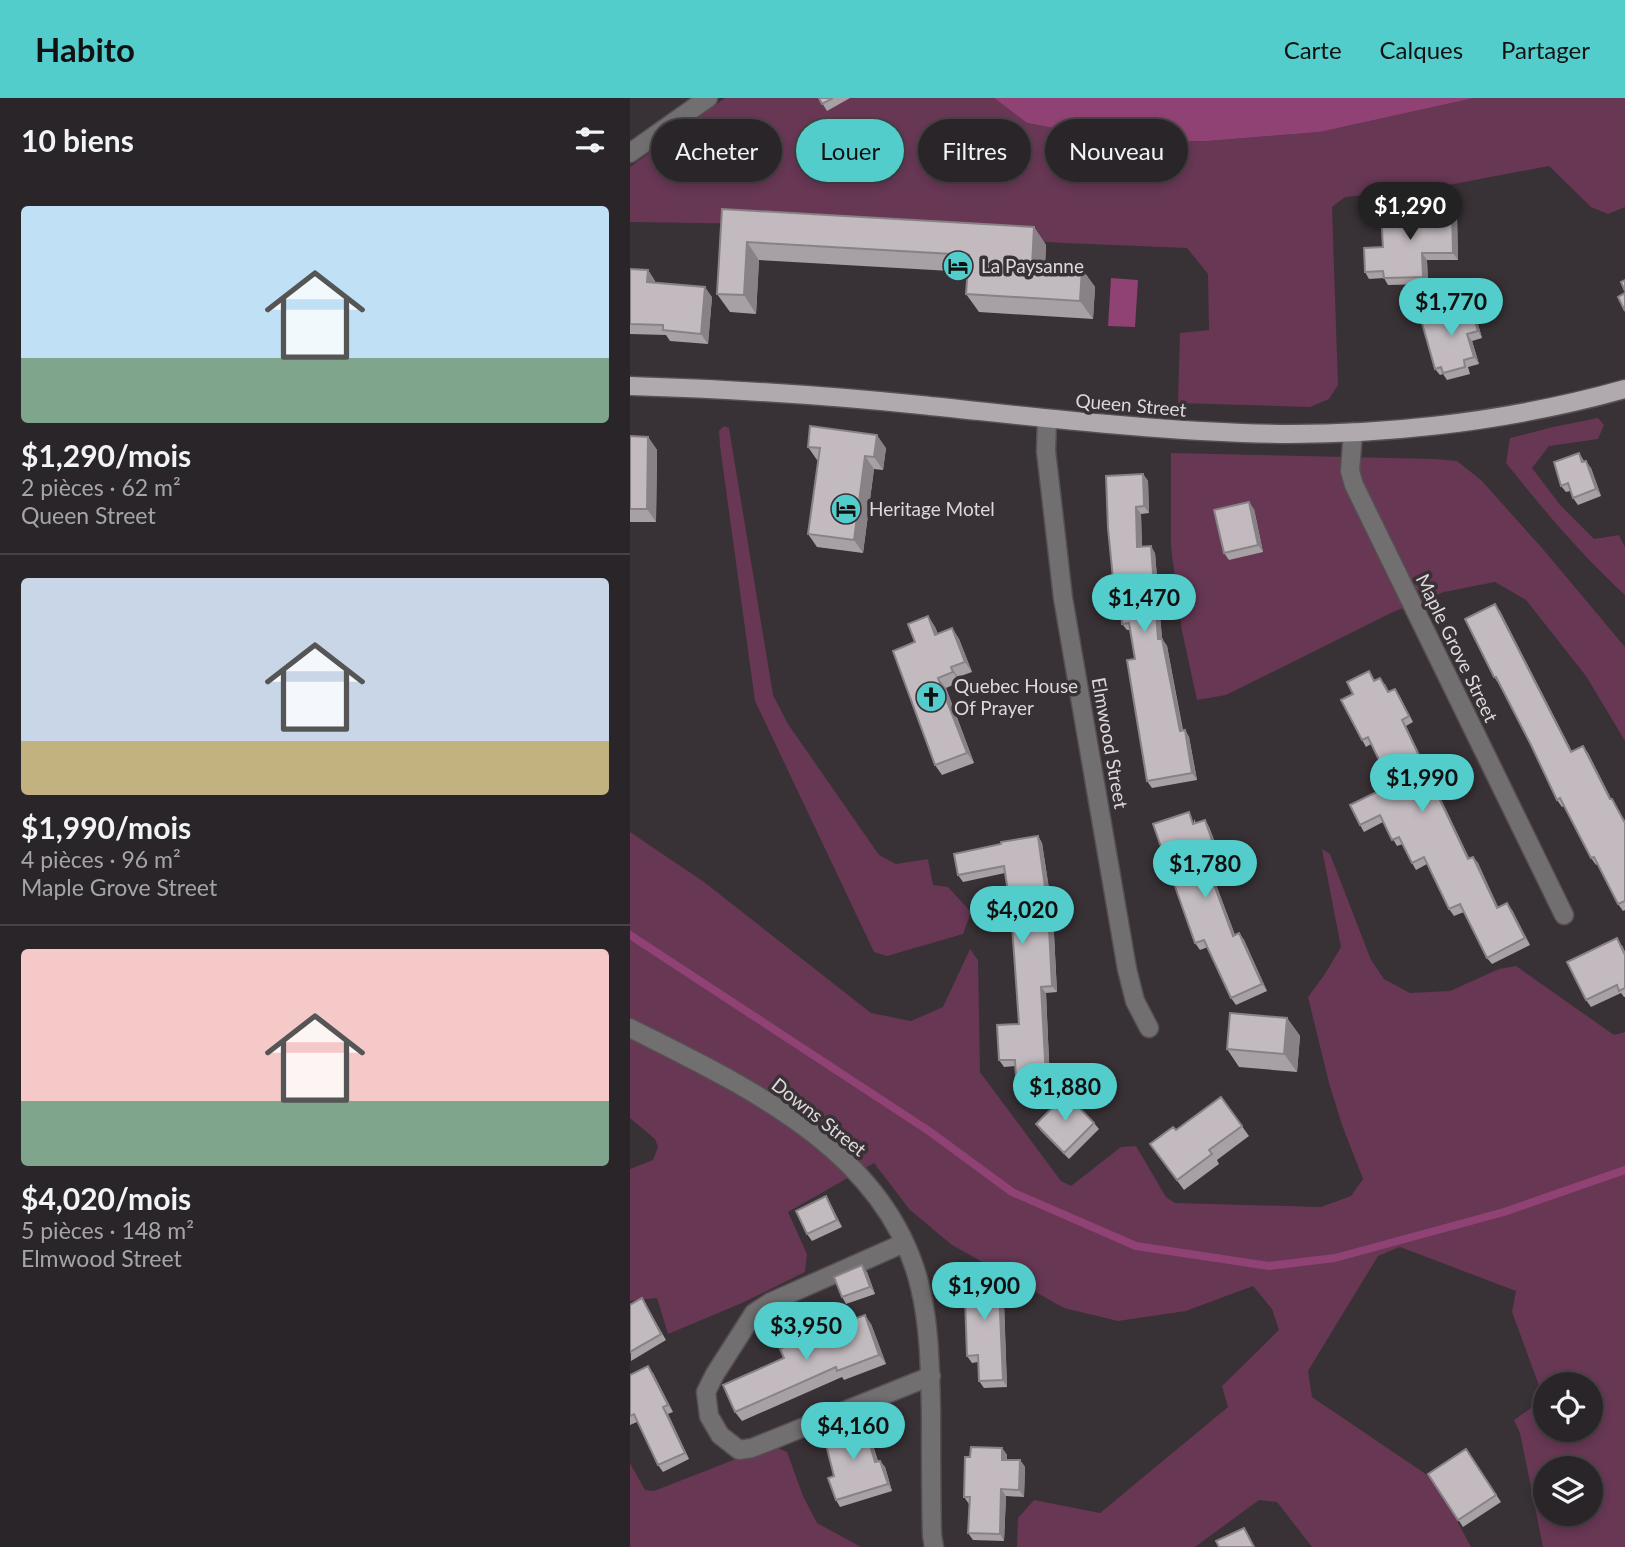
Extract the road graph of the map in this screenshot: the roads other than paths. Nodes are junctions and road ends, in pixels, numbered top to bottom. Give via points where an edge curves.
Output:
1 (708, 98) edge
2 (630, 153) edge
3 (630, 386) edge
4 (1625, 388) edge
5 (1047, 419) junction
6 (1353, 432) junction
7 (1564, 915) dead end
8 (630, 1028) edge
9 (1149, 1028) dead end
10 (904, 1242) junction
11 (930, 1376) junction
12 (934, 1547) edge

1 - 2 street
3 - 5 main road, Queen Street via 759,391
4 - 6 main road, Queen Street via 1468,421
5 - 6 main road, Queen Street via 1245,433
5 - 9 street, Elmwood Street via 1046,450 1063,598 1127,969 1135,1001
6 - 7 street, Maple Grove Street via 1350,471 1354,485
8 - 10 street, Downs Street via 730,1078 787,1114 863,1178
10 - 11 street, Downs Street via 920,1286
10 - 11 street via 754,1313 706,1392 709,1416 720,1435 738,1450 752,1448
11 - 12 street, Downs Street

